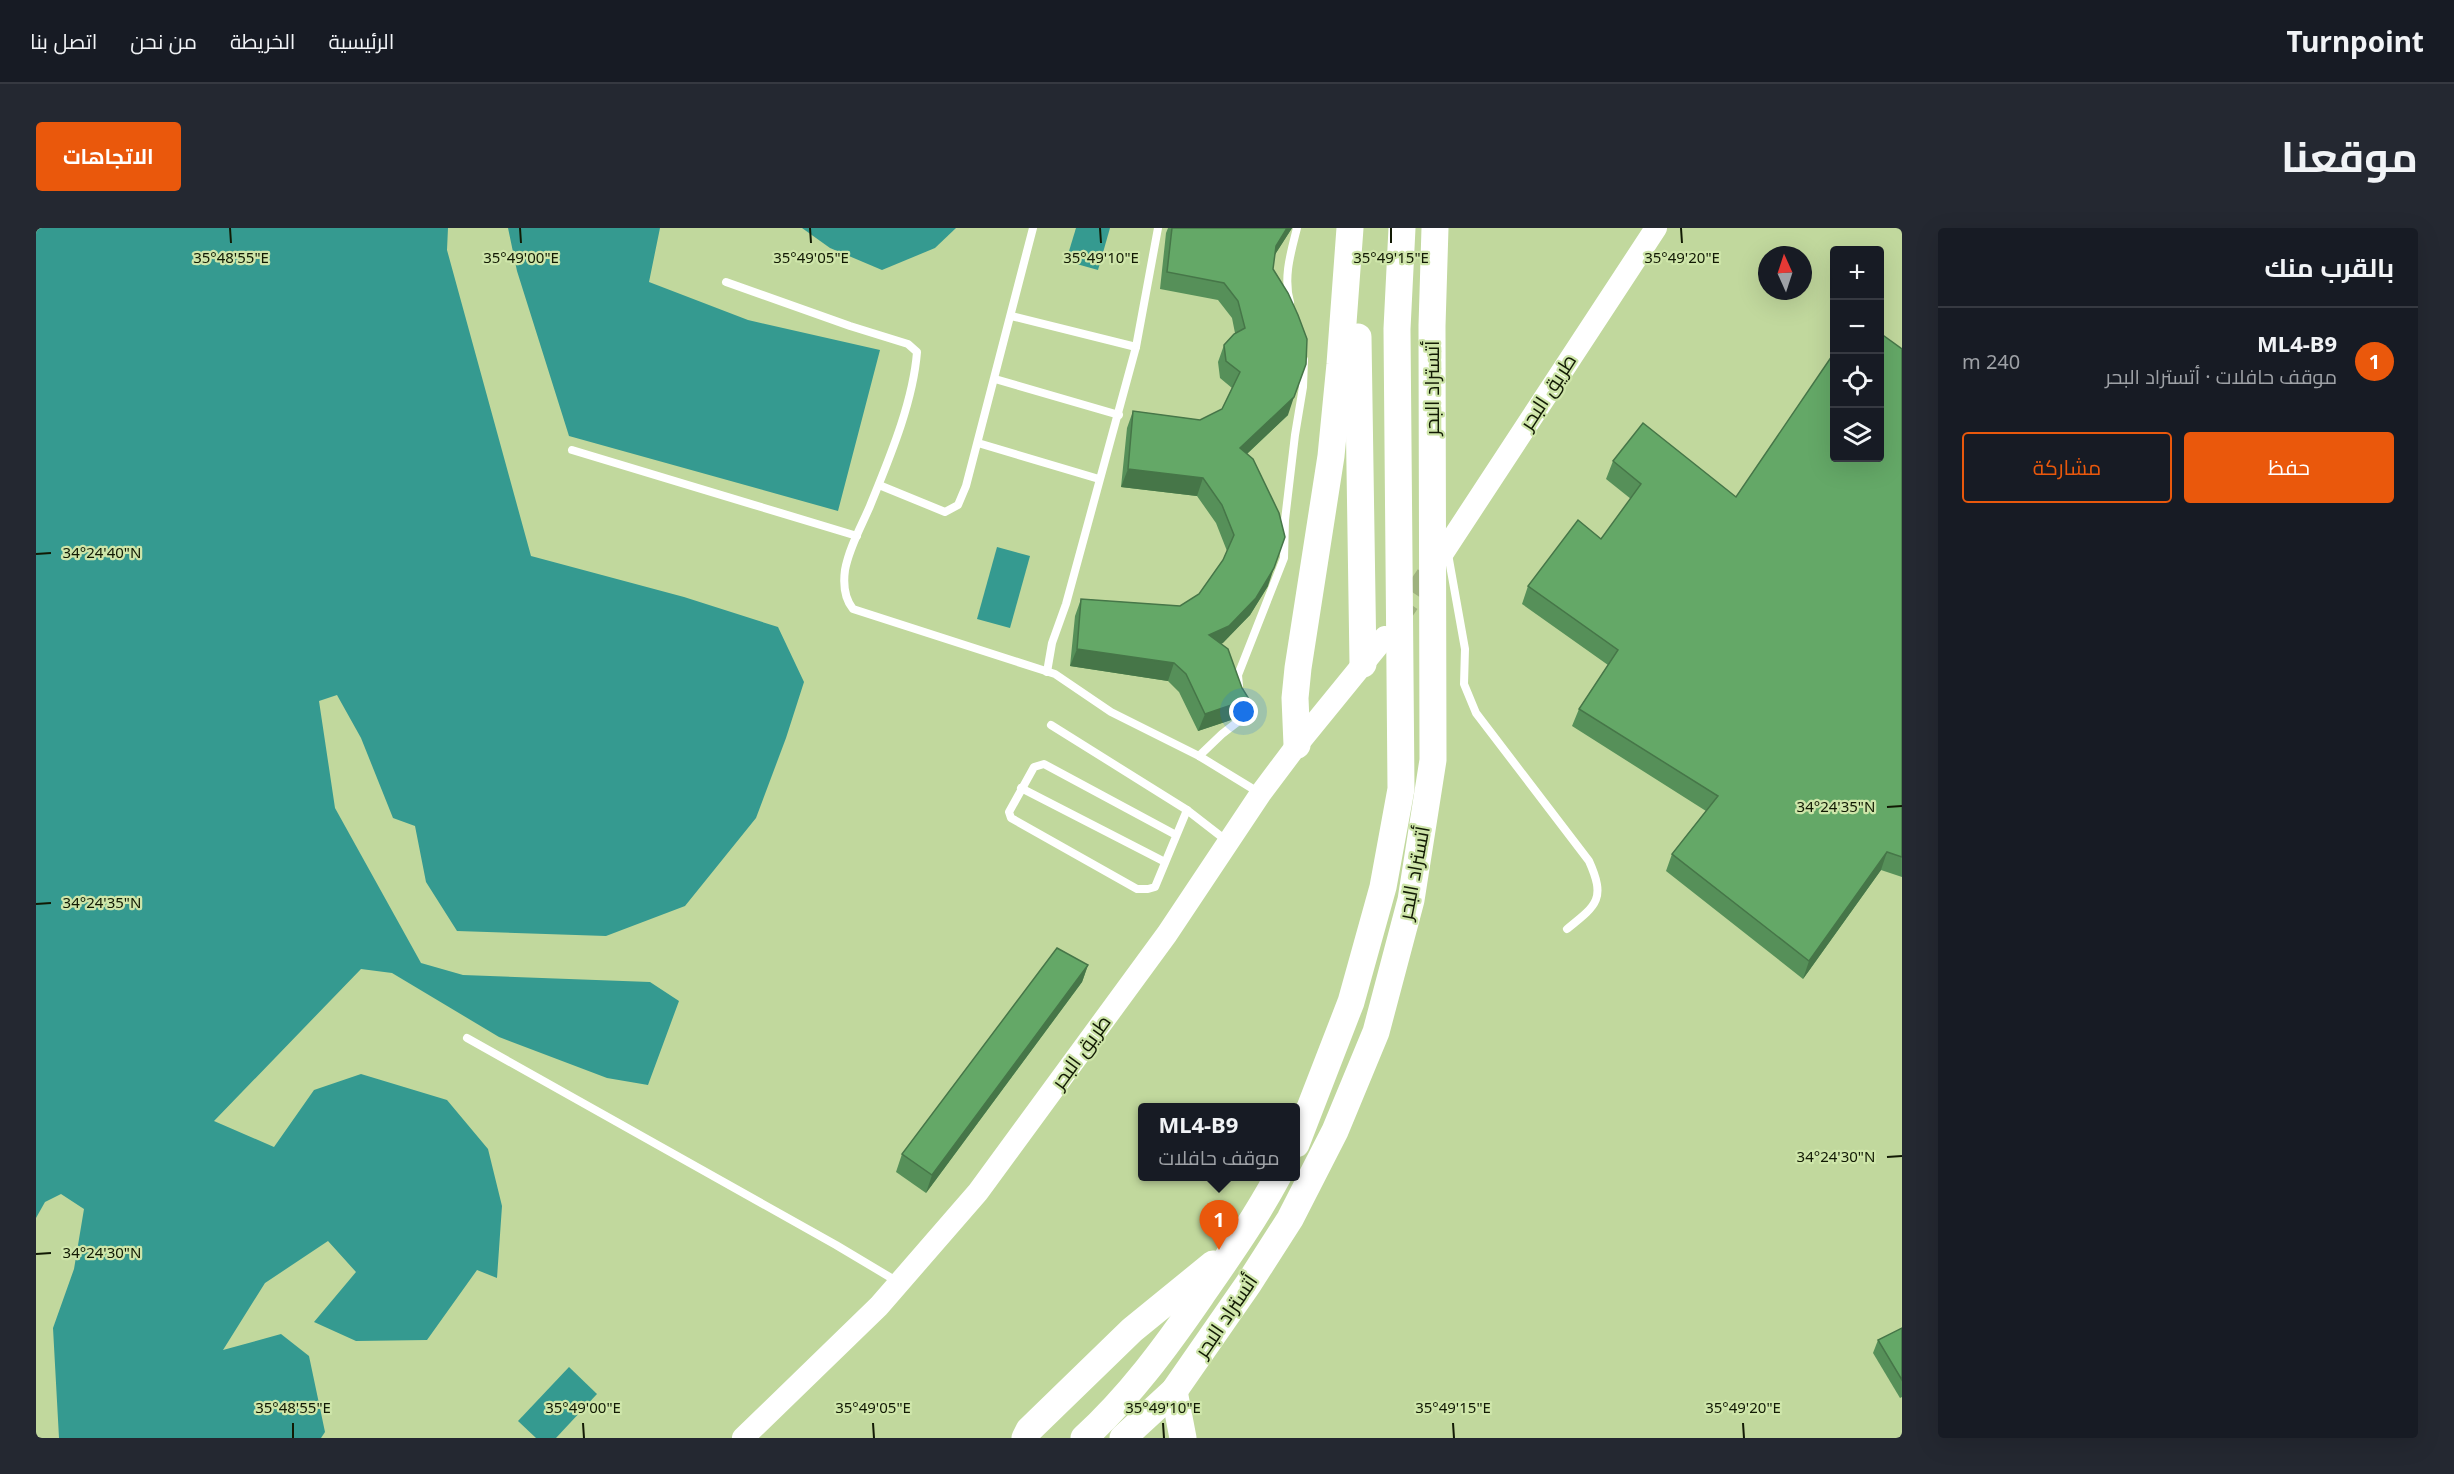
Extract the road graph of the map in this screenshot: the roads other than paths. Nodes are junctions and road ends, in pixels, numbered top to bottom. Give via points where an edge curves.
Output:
1 (1033, 228) edge
2 (1158, 228) edge
3 (1297, 228) edge
4 (1350, 228) edge
5 (1357, 228) edge
6 (1402, 228) edge
7 (1435, 228) edge
8 (1656, 228) edge
9 (726, 282) dead end
10 (1292, 309) edge
11 (1011, 316) junction
12 (1137, 347) junction
13 (1303, 347) edge
14 (995, 378) junction
15 (1119, 415) junction
16 (978, 443) junction
17 (572, 450) dead end
18 (1099, 479) junction
19 (879, 485) junction
20 (857, 536) junction
21 (1444, 551) joint
22 (1385, 637) tunnel mouth
23 (1363, 664) junction
24 (1047, 672) junction
25 (1051, 725) dead end
26 (1297, 745) junction
27 (1199, 756) junction
28 (1021, 788) junction
29 (1261, 793) junction
30 (1187, 810) junction
31 (1176, 835) junction
32 (1228, 842) junction
33 (1165, 862) junction
34 (1567, 929) dead end
35 (467, 1038) dead end
36 (1300, 1134) edge
37 (1275, 1181) edge
38 (1239, 1242) junction
39 (899, 1283) junction
40 (1174, 1391) junction
41 (743, 1438) edge
42 (1025, 1438) edge
43 (1084, 1438) edge
44 (1123, 1438) edge
45 (1183, 1438) edge

1 - 11 lane
2 - 12 lane
3 - 10 lane via 1288,266 1287,290
4 - 26 highway via 1331,456 1298,668
5 - 23 highway
6 - 36 highway, أتستراد البحر via 1397,329 1401,789 1383,887 1351,1002
7 - 40 highway, أتستراد البحر via 1435,721 1429,793 1411,900 1376,1032 1335,1131 1290,1219
8 - 21 main road, طريق البحر
9 - 19 lane via 908,344 916,352 912,381
11 - 12 lane
11 - 14 lane
12 - 15 lane
13 - 27 lane via 1305,365 1287,499 1284,558 1238,675 1244,717
14 - 15 lane
14 - 16 lane
15 - 18 lane
16 - 18 lane
16 - 19 lane via 958,505 945,512
17 - 20 lane
18 - 24 lane
19 - 20 lane
20 - 24 lane via 844,573 846,600 853,609
21 - 34 lane via 1465,649 1464,684 1476,713 1589,861 1599,882 1590,910
22 - 23 main road, طريق البحر
23 - 26 main road, طريق البحر
24 - 27 lane via 1111,712
25 - 30 lane
26 - 29 main road, طريق البحر
27 - 29 lane
28 - 31 lane via 1034,767 1044,764
28 - 33 lane
28 - 33 lane via 1009,812 1011,818 1137,889 1155,887
29 - 32 main road, طريق البحر
30 - 31 lane
30 - 32 lane
31 - 33 lane
32 - 39 main road, طريق البحر via 1167,934 978,1192
35 - 39 lane
37 - 38 highway, أتستراد البحر
38 - 42 highway via 1132,1330
38 - 43 highway, أتستراد البحر via 1170,1341 1135,1385
39 - 41 main road, طريق البحر
40 - 44 highway, أتستراد البحر
40 - 45 highway

